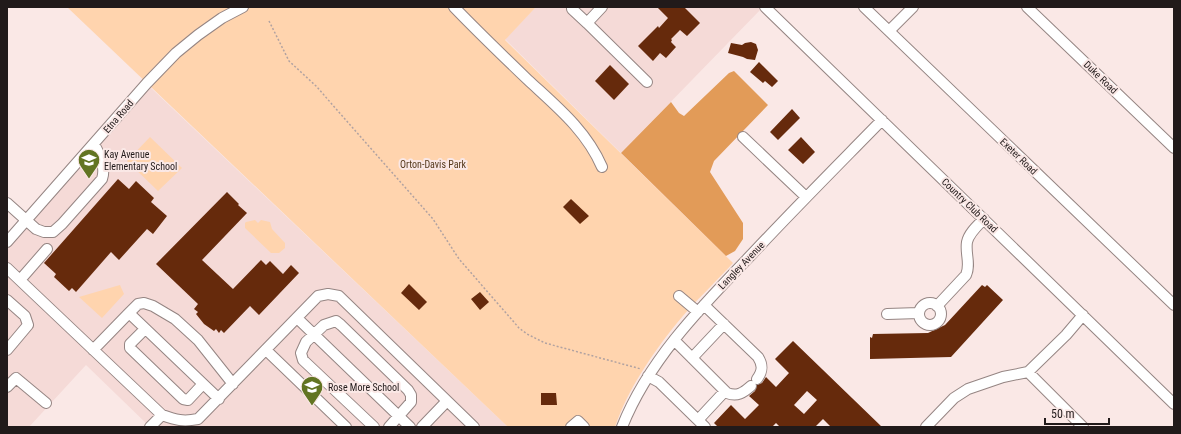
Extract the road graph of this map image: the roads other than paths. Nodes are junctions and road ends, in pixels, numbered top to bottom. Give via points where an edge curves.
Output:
1 (243, 7) edge
2 (454, 7) edge
3 (572, 7) edge
4 (602, 7) edge
5 (765, 7) edge
6 (864, 7) edge
7 (913, 7) edge
8 (1028, 7) edge
9 (587, 23) junction
10 (889, 31) junction
11 (647, 82) dead end
12 (882, 120) junction
13 (743, 137) dead end
14 (94, 144) junction
15 (1174, 148) edge
16 (602, 167) dead end
17 (806, 197) junction
18 (7, 203) edge
19 (984, 219) junction
20 (25, 221) junction
21 (7, 242) edge
22 (48, 249) dead end
23 (7, 268) edge
24 (20, 280) junction
25 (679, 296) dead end
26 (7, 300) edge
27 (1174, 305) edge
28 (937, 306) junction
29 (701, 308) junction
30 (129, 313) junction
31 (919, 313) junction
32 (887, 314) dead end
33 (1083, 315) junction
34 (297, 318) junction
35 (724, 324) junction
36 (145, 329) junction
37 (314, 334) junction
38 (674, 340) junction
39 (7, 350) edge
40 (93, 350) junction
41 (266, 350) junction
42 (692, 358) junction
43 (1028, 372) junction
44 (649, 374) junction
45 (203, 384) junction
46 (233, 384) junction
47 (7, 387) edge
48 (725, 391) junction
49 (218, 398) junction
50 (447, 401) junction
51 (46, 403) dead end
52 (1174, 404) edge
53 (162, 415) junction
54 (399, 416) junction
55 (701, 424) edge
56 (150, 427) edge
57 (346, 427) edge
58 (374, 427) edge
59 (389, 427) edge
60 (410, 427) edge
61 (422, 427) edge
62 (474, 427) edge
63 (571, 427) edge
64 (584, 427) edge
65 (622, 427) edge
66 (926, 427) edge
67 (1083, 427) edge

1 - 14 street, Etna Road via 198,34 176,53
2 - 16 street via 563,112 585,137
3 - 9 street via 572,10
4 - 9 street
5 - 12 street, Country Club Road
6 - 10 street, Exeter Road
7 - 10 street
8 - 15 street, Duke Road
9 - 11 street
10 - 27 street, Exeter Road
12 - 17 street, Langley Avenue
12 - 19 street, Country Club Road
13 - 17 street
14 - 20 street, Etna Road
14 - 20 street via 104,172 102,179 62,224 53,232 44,232 36,230
17 - 29 street, Langley Avenue
18 - 20 street
19 - 28 street via 967,242 966,274
19 - 33 street, Country Club Road
20 - 21 street, Etna Road
22 - 24 street
23 - 24 street
24 - 40 street
25 - 29 street
26 - 39 street via 25,316 28,326
28 - 31 street via 925,305
28 - 31 street via 940,318 932,325 922,322
29 - 35 street
29 - 38 street, Langley Avenue
30 - 36 street
30 - 40 street
30 - 46 street via 144,302 176,319 198,340
31 - 32 street
33 - 43 street
33 - 52 street, Country Club Road
34 - 37 street
34 - 41 street
34 - 50 street via 318,296 339,296
35 - 42 street
35 - 48 street via 751,349 763,368 762,374 740,394 734,395
36 - 45 street
36 - 45 street via 130,344 130,348 140,359 183,399 188,400
37 - 54 street
37 - 54 street via 324,324 336,321 341,325 408,390 411,402
37 - 58 street via 306,342 301,353 304,360
38 - 42 street
38 - 44 street, Langley Avenue
40 - 53 street
41 - 46 street
41 - 57 street
42 - 48 street
43 - 66 street via 1003,377 968,389 954,398
43 - 67 street
44 - 55 street
44 - 65 street, Langley Avenue
45 - 49 street
46 - 49 street
47 - 51 street via 16,378
48 - 55 street
49 - 53 street via 198,419 175,420
50 - 61 street
50 - 62 street
53 - 56 street
54 - 59 street
54 - 60 street
63 - 64 street via 578,421

